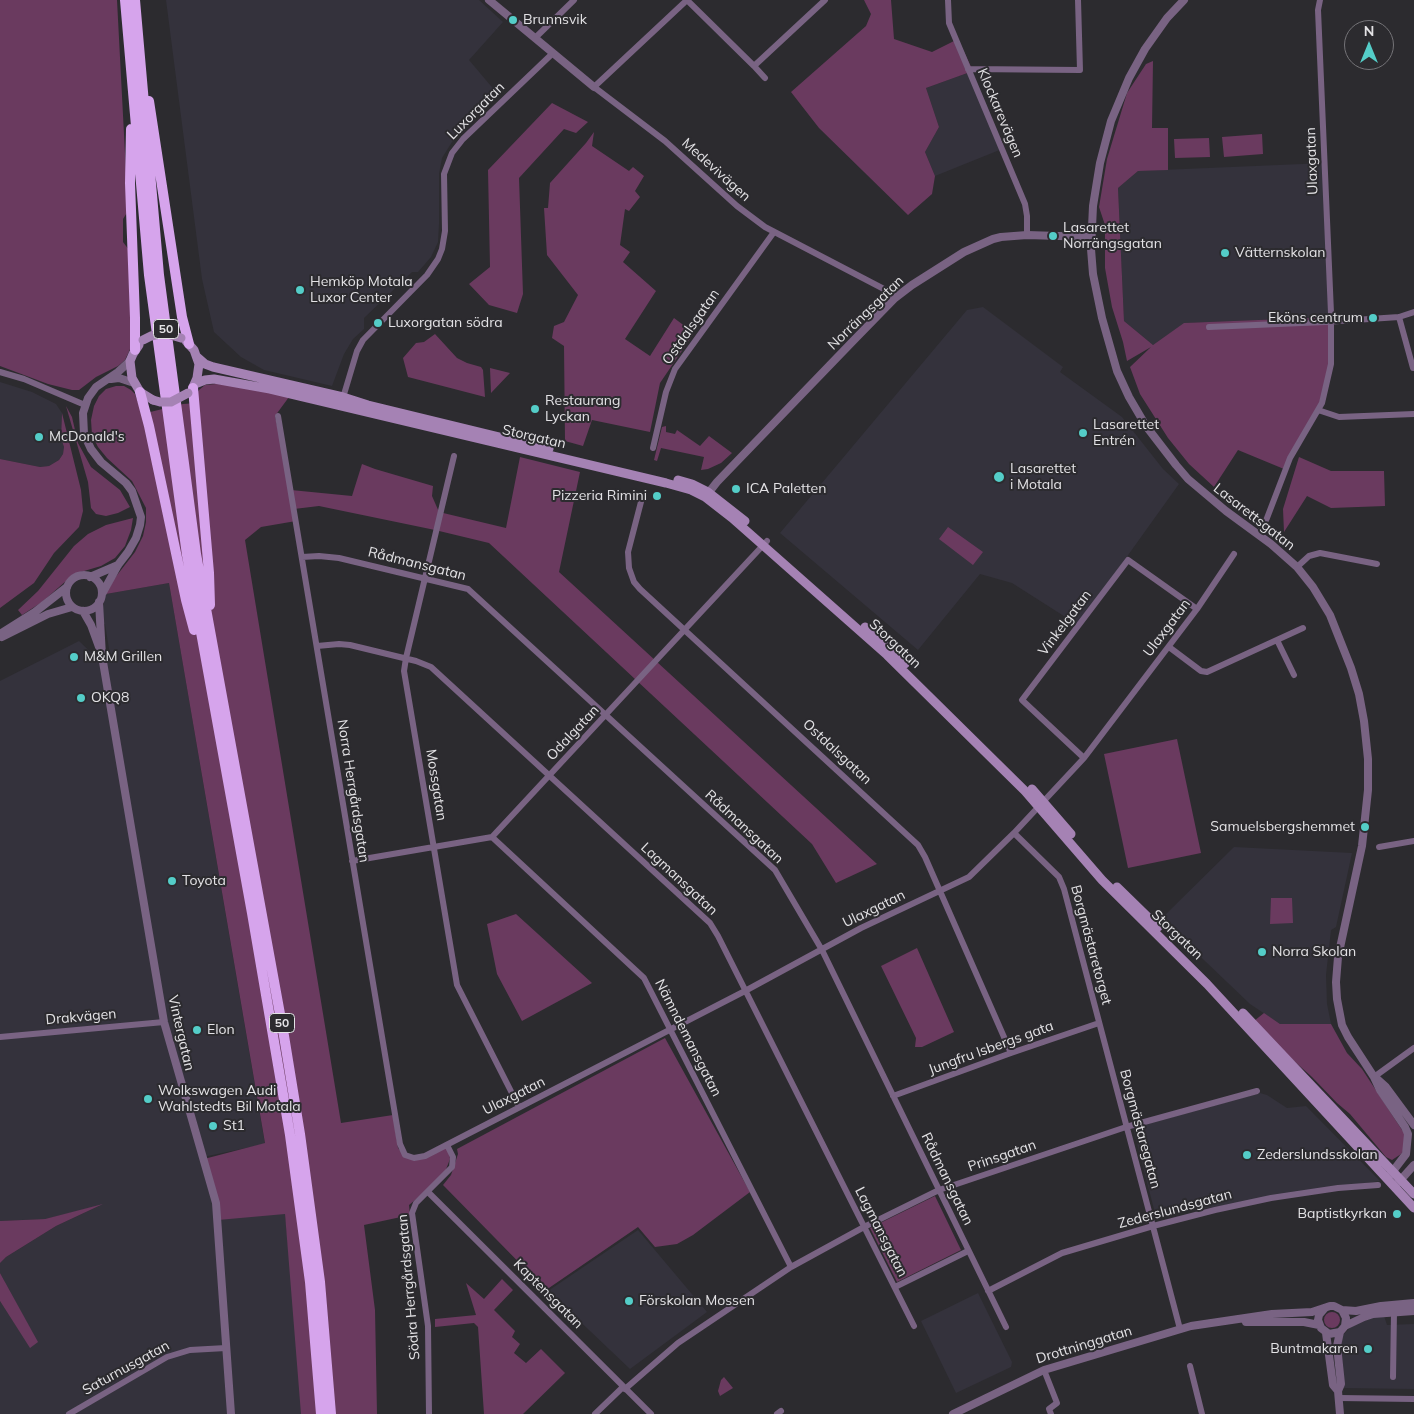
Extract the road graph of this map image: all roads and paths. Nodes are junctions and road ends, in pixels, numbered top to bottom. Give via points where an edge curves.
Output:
1 (125, 0) edge
2 (135, 0) edge
3 (489, 0) edge
4 (574, 0) edge
5 (687, 0) edge
6 (825, 0) edge
7 (948, 0) edge
8 (1078, 0) edge
9 (1184, 0) edge
10 (1320, 0) edge
11 (137, 21) junction
12 (535, 38) junction
13 (553, 53) junction
14 (754, 66) junction
15 (968, 69) junction
16 (765, 78) dead end
17 (594, 87) junction
18 (134, 96) junction
19 (774, 232) junction
20 (1027, 235) junction
21 (1091, 237) junction
22 (895, 298) junction
23 (1414, 312) edge
24 (1398, 317) junction
25 (1331, 321) junction
26 (1209, 327) dead end
27 (185, 340) junction
28 (135, 350) junction
29 (197, 357) junction
30 (130, 362) junction
31 (1413, 368) edge
32 (0, 372) edge
33 (109, 379) junction
34 (134, 383) junction
35 (192, 388) junction
36 (140, 392) junction
37 (342, 402) junction
38 (85, 405) junction
39 (1318, 410) junction
40 (1414, 414) edge
41 (278, 416) dead end
42 (652, 448) dead end
43 (454, 456) dead end
44 (707, 494) junction
45 (642, 498) dead end
46 (1259, 534) junction
47 (765, 543) junction
48 (1234, 554) dead end
49 (302, 557) junction
50 (1376, 564) dead end
51 (118, 565) junction
52 (1297, 567) junction
53 (90, 577) junction
54 (425, 578) junction
55 (67, 587) junction
56 (100, 598) junction
57 (72, 607) junction
58 (1197, 609) junction
59 (83, 611) junction
60 (1303, 628) dead end
61 (685, 629) junction
62 (0, 634) edge
63 (210, 636) junction
64 (0, 638) edge
65 (1277, 640) junction
66 (317, 646) junction
67 (1169, 647) junction
68 (102, 656) junction
69 (406, 658) junction
70 (1294, 676) dead end
71 (212, 700) junction
72 (606, 715) junction
73 (1084, 758) junction
74 (550, 776) junction
75 (1041, 804) junction
76 (1014, 833) junction
77 (492, 837) junction
78 (1414, 841) edge
79 (1379, 846) dead end
80 (434, 848) junction
81 (352, 861) junction
82 (940, 892) junction
83 (822, 950) junction
84 (745, 991) junction
85 (164, 1022) junction
86 (1098, 1023) junction
87 (670, 1029) junction
88 (0, 1037) edge
89 (1413, 1051) edge
90 (1011, 1053) junction
91 (1374, 1077) junction
92 (1257, 1091) dead end
93 (893, 1096) junction
94 (520, 1107) junction
95 (1414, 1125) edge
96 (1126, 1127) junction
97 (446, 1145) junction
98 (418, 1158) joint
99 (1414, 1165) edge
100 (1390, 1174) junction
101 (1398, 1183) junction
102 (1378, 1185) dead end
103 (939, 1190) junction
104 (428, 1192) junction
105 (1414, 1194) edge
106 (1414, 1208) edge
107 (1153, 1226) junction
108 (864, 1227) junction
109 (968, 1251) junction
110 (790, 1267) junction
111 (894, 1287) junction
112 (988, 1292) junction
113 (1414, 1302) edge
114 (1325, 1308) junction
115 (1342, 1310) junction
116 (1414, 1311) edge
117 (1394, 1312) junction
118 (1230, 1321) junction
119 (1319, 1325) junction
120 (914, 1326) dead end
121 (1006, 1328) dead end
122 (1180, 1329) junction
123 (1343, 1329) junction
124 (1326, 1333) junction
125 (226, 1348) junction
126 (1190, 1366) dead end
127 (1044, 1370) junction
128 (1393, 1377) dead end
129 (624, 1388) junction
130 (1338, 1394) junction
131 (1414, 1399) edge
132 (69, 1414) edge
133 (231, 1414) edge
134 (320, 1414) edge
135 (331, 1414) edge
136 (429, 1414) edge
137 (596, 1414) edge
138 (651, 1414) edge
139 (952, 1414) edge
140 (1051, 1414) edge
141 (1202, 1414) edge
142 (1340, 1414) edge

1 - 18 highway, 50
2 - 11 highway, 50
3 - 12 street, Medevivägen
4 - 12 street
5 - 14 street
5 - 17 street
6 - 14 street
7 - 15 street, Klockarevägen via 949,23
8 - 15 street via 1080,70
9 - 21 street, Lasarettsgatan via 1145,49 1120,97 1100,163
10 - 25 street, Ulaxgatan
11 - 27 highway
11 - 63 highway, 50 via 159,275
12 - 13 street, Medevivägen
13 - 17 street, Medevivägen
13 - 37 street, Luxorgatan via 452,153 444,174 445,231 438,259 427,275 363,340
14 - 16 street
15 - 20 street, Klockarevägen via 1025,204
17 - 19 street, Medevivägen via 665,142 743,211
18 - 28 highway via 130,183
18 - 71 highway, 50 via 149,275 187,555
19 - 22 street, Medevivägen via 882,288
19 - 42 street, Ostdalsgatan via 675,369
20 - 21 street, Norrängsgatan
20 - 22 street, Norrängsgatan via 1002,236 980,243
21 - 46 street, Lasarettsgatan via 1093,274 1106,336 1119,376 1134,406 1156,440 1188,479
22 - 44 street, Norrängsgatan
23 - 24 street
24 - 25 street
24 - 31 street
25 - 26 street
25 - 39 street, Ulaxgatan via 1330,370
27 - 28 main road, bridge via 164,333 155,334 143,340
27 - 29 main road
28 - 30 main road
29 - 35 main road via 199,371
29 - 37 main road, Storgatan via 213,367
30 - 33 street
30 - 34 main road
32 - 38 street
33 - 34 street via 119,378
33 - 38 street via 96,387
34 - 36 main road
35 - 36 main road, bridge via 171,402 152,400
35 - 37 main road, Storgatan via 205,380 227,380
35 - 63 highway via 209,573
36 - 71 highway, 50 via 186,600
37 - 44 main road, Storgatan via 673,478 692,484
38 - 51 street via 83,428 91,449 126,483 139,509 140,525 136,538
39 - 40 street via 1349,417
39 - 46 street, Ulaxgatan via 1290,458
41 - 49 street, Norra Herrgårdsgatan
43 - 54 street, Mossgatan
44 - 47 main road, Storgatan
45 - 61 street, Ostdalsgatan via 628,552 630,573 640,589
46 - 52 street, Lasarettsgatan
47 - 61 street, Odalgatan
47 - 75 main road, Storgatan via 892,650
48 - 58 street, Ulaxgatan
49 - 54 street, Rådmansgatan via 339,558
49 - 66 street, Norra Herrgårdsgatan
50 - 52 street via 1320,553 1309,556
51 - 53 street
51 - 56 street
52 - 91 street, Lasarettsgatan via 1322,601 1337,631 1357,686 1364,721 1368,778 1365,827 1338,957 1336,982 1342,1025
53 - 55 street via 76,577
53 - 56 street via 100,587
54 - 69 street, Mossgatan
54 - 72 street, Rådmansgatan via 468,589
55 - 57 street via 66,598
55 - 62 street
56 - 59 street via 92,609
56 - 68 street, Vintergatan
57 - 59 street
57 - 64 street via 48,614
58 - 67 street, Ulaxgatan
58 - 73 street, Vinkelgatan via 1128,560 1022,700
59 - 68 street, Vintergatan
60 - 65 street
61 - 72 street, Odalgatan
61 - 82 street, Ostdalsgatan via 914,840
63 - 135 highway, 50 via 300,1134 320,1282
65 - 67 street via 1207,672
65 - 70 street
66 - 69 street, Lagmansgatan via 339,644
66 - 81 street, Norra Herrgårdsgatan
67 - 73 street, Ulaxgatan
68 - 85 street, Vintergatan
69 - 74 street, Lagmansgatan via 424,663 436,671
69 - 80 street, Mossgatan via 404,671
71 - 134 highway, 50 via 290,1135 310,1282
72 - 74 street, Odalgatan
72 - 83 street, Rådmansgatan via 774,870
73 - 75 street, Ulaxgatan
74 - 77 street, Odalgatan
74 - 84 street, Lagmansgatan via 710,924
75 - 76 street, Ulaxgatan
75 - 100 main road, Storgatan via 1111,880 1212,980
76 - 82 street, Ulaxgatan via 970,877
76 - 86 street, Borgmästaretorget via 1059,877 1064,888
77 - 80 street
77 - 87 street, Nämndemansgatan via 640,974
78 - 79 street
80 - 81 street
80 - 94 street, Mossgatan via 458,989
81 - 98 street, Norra Herrgårdsgatan via 400,1144 405,1155
82 - 83 street, Ulaxgatan
82 - 90 street, Ostdalsgatan
83 - 84 street, Ulaxgatan
83 - 93 street, Rådmansgatan
84 - 87 street, Ulaxgatan
84 - 108 street, Lagmansgatan
85 - 88 street, Drakvägen
85 - 125 street, Vintergatan via 216,1203
86 - 90 street, Jungfru Isbergs gata
86 - 96 street, Borgmästaregatan
87 - 94 street, Ulaxgatan
87 - 110 street, Nämndemansgatan
89 - 91 street
90 - 93 street, Jungfru Isbergs gata
91 - 95 street, Lasarettsgatan via 1386,1087
91 - 100 street, Lasarettsgatan via 1408,1134 1406,1154
92 - 96 street, Prinsgatan
93 - 103 street, Rådmansgatan
94 - 97 street, Ulaxgatan
96 - 103 street, Prinsgatan
96 - 107 street, Borgmästaregatan
97 - 98 street, Ulaxgatan
97 - 104 street, Södra Herrgårdsgatan via 453,1157 452,1167
99 - 101 street
100 - 101 main road, Storgatan
101 - 105 main road, Storgatan
101 - 106 main road, Storgatan
102 - 107 street, Zederslundsgatan via 1271,1198
103 - 108 street, Prinsgatan
103 - 109 street, Rådmansgatan
104 - 129 street, Kaptensgatan
104 - 136 street, Södra Herrgårdsgatan via 416,1203 412,1213 428,1326
107 - 112 street, Zederslundsgatan via 1062,1253
107 - 122 street, Borgmästaregatan
108 - 110 street, Prinsgatan
108 - 111 street, Lagmansgatan
109 - 111 street
109 - 112 street, Rådmansgatan
110 - 129 street, Prinsgatan via 678,1343
111 - 120 street, Lagmansgatan
112 - 121 street, Rådmansgatan
113 - 115 street via 1356,1311
114 - 115 street via 1334,1306
114 - 118 street, Drottninggatan
114 - 119 street via 1319,1315
115 - 123 street via 1346,1318
116 - 117 street
117 - 123 street via 1364,1317
117 - 128 street
118 - 119 street, Drottninggatan
118 - 122 street, Drottninggatan
119 - 124 street
122 - 127 street, Drottninggatan
123 - 124 street via 1333,1334
123 - 130 street via 1337,1346 1341,1384
124 - 130 street via 1333,1385
125 - 132 street, Saturnusgatan via 190,1350 167,1357
125 - 133 street, Vintergatan
126 - 141 street
127 - 139 street, Drottninggatan
127 - 140 street via 1057,1403 1049,1409
129 - 137 street, Prinsgatan
129 - 138 street, Kaptensgatan
130 - 131 street
130 - 142 street

